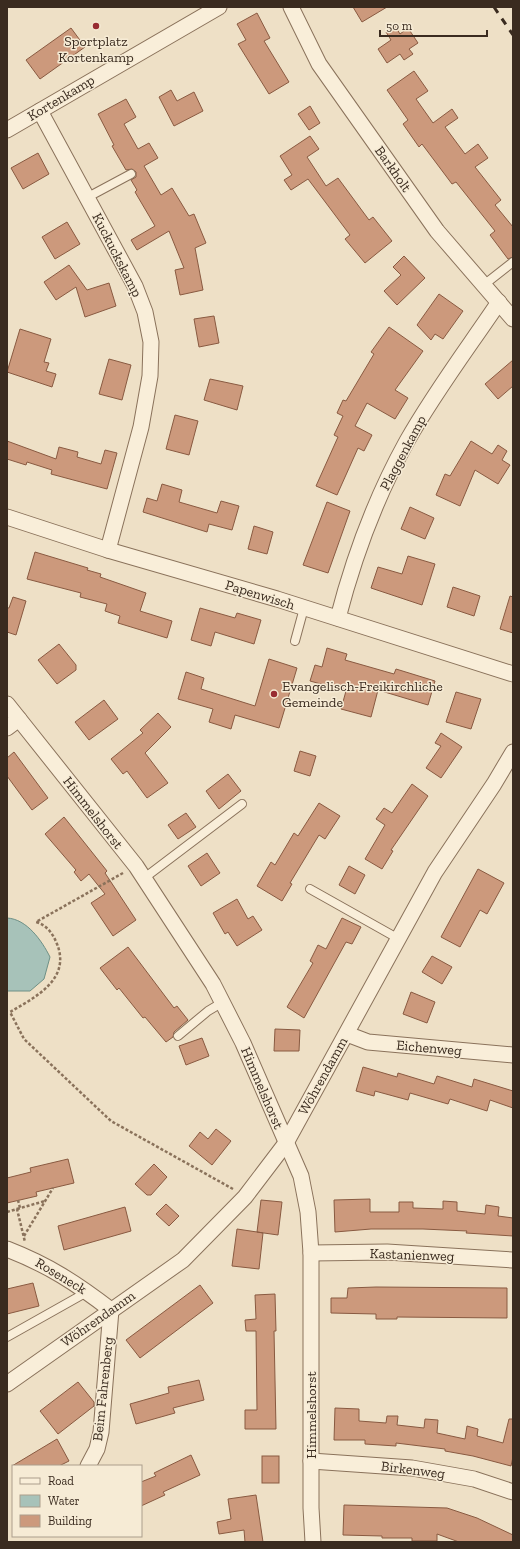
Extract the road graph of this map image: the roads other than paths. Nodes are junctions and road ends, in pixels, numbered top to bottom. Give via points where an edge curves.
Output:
1 (219, 7) edge
2 (291, 7) edge
3 (40, 111) junction
4 (7, 130) edge
5 (131, 174) dead end
6 (88, 197) junction
7 (513, 262) edge
8 (485, 284) junction
9 (499, 302) junction
10 (513, 319) edge
11 (7, 516) edge
12 (108, 550) junction
13 (304, 608) junction
14 (338, 618) junction
15 (295, 641) dead end
16 (513, 674) edge
17 (7, 704) edge
18 (19, 719) junction
19 (7, 728) edge
20 (513, 752) edge
21 (242, 804) dead end
22 (140, 872) junction
23 (310, 889) dead end
24 (399, 939) junction
25 (223, 1002) junction
26 (347, 1034) junction
27 (178, 1036) dead end
28 (513, 1055) edge
29 (286, 1143) junction
30 (7, 1248) edge
31 (311, 1253) junction
32 (513, 1260) edge
33 (87, 1292) junction
34 (111, 1310) junction
35 (7, 1338) edge
36 (7, 1384) edge
37 (311, 1461) junction
38 (89, 1465) edge
39 (513, 1492) edge
40 (313, 1542) edge

1 - 3 street, Kortenkamp
2 - 8 street, Barkholt via 319,64 437,231
3 - 4 street, Kortenkamp
3 - 6 street, Kuckuckskamp via 65,160
5 - 6 lane
6 - 12 street, Kuckuckskamp via 136,286 151,342 150,376 143,420
7 - 8 lane
8 - 9 street, Barkholt
9 - 10 street, Barkholt
9 - 14 street, Plaggenkamp via 437,392 404,446 373,511 356,555
11 - 12 street, Papenwisch
12 - 13 street, Papenwisch
13 - 14 street, Papenwisch
13 - 15 lane
14 - 16 street, Papenwisch
17 - 18 street, Himmelshorst
18 - 19 street
18 - 22 street, Himmelshorst
20 - 24 street, Wöhrendamm via 436,872
21 - 22 lane
22 - 25 street, Himmelshorst via 184,937
23 - 24 lane
24 - 26 street, Wöhrendamm
25 - 27 lane
25 - 29 street, Himmelshorst
26 - 28 street, Eichenweg via 368,1042
26 - 29 street, Wöhrendamm
29 - 31 street, Himmelshorst via 302,1183 308,1212
29 - 34 street, Wöhrendamm via 245,1197 182,1260
30 - 33 street, Roseneck via 58,1272
31 - 32 street, Kastanienweg via 387,1252
31 - 37 street, Himmelshorst
33 - 34 street, Roseneck
33 - 35 lane
34 - 36 street, Wöhrendamm
34 - 38 street, Beim Fahrenberg via 101,1432 97,1449
37 - 39 street, Birkenweg via 412,1468 474,1480
37 - 40 street, Himmelshorst

